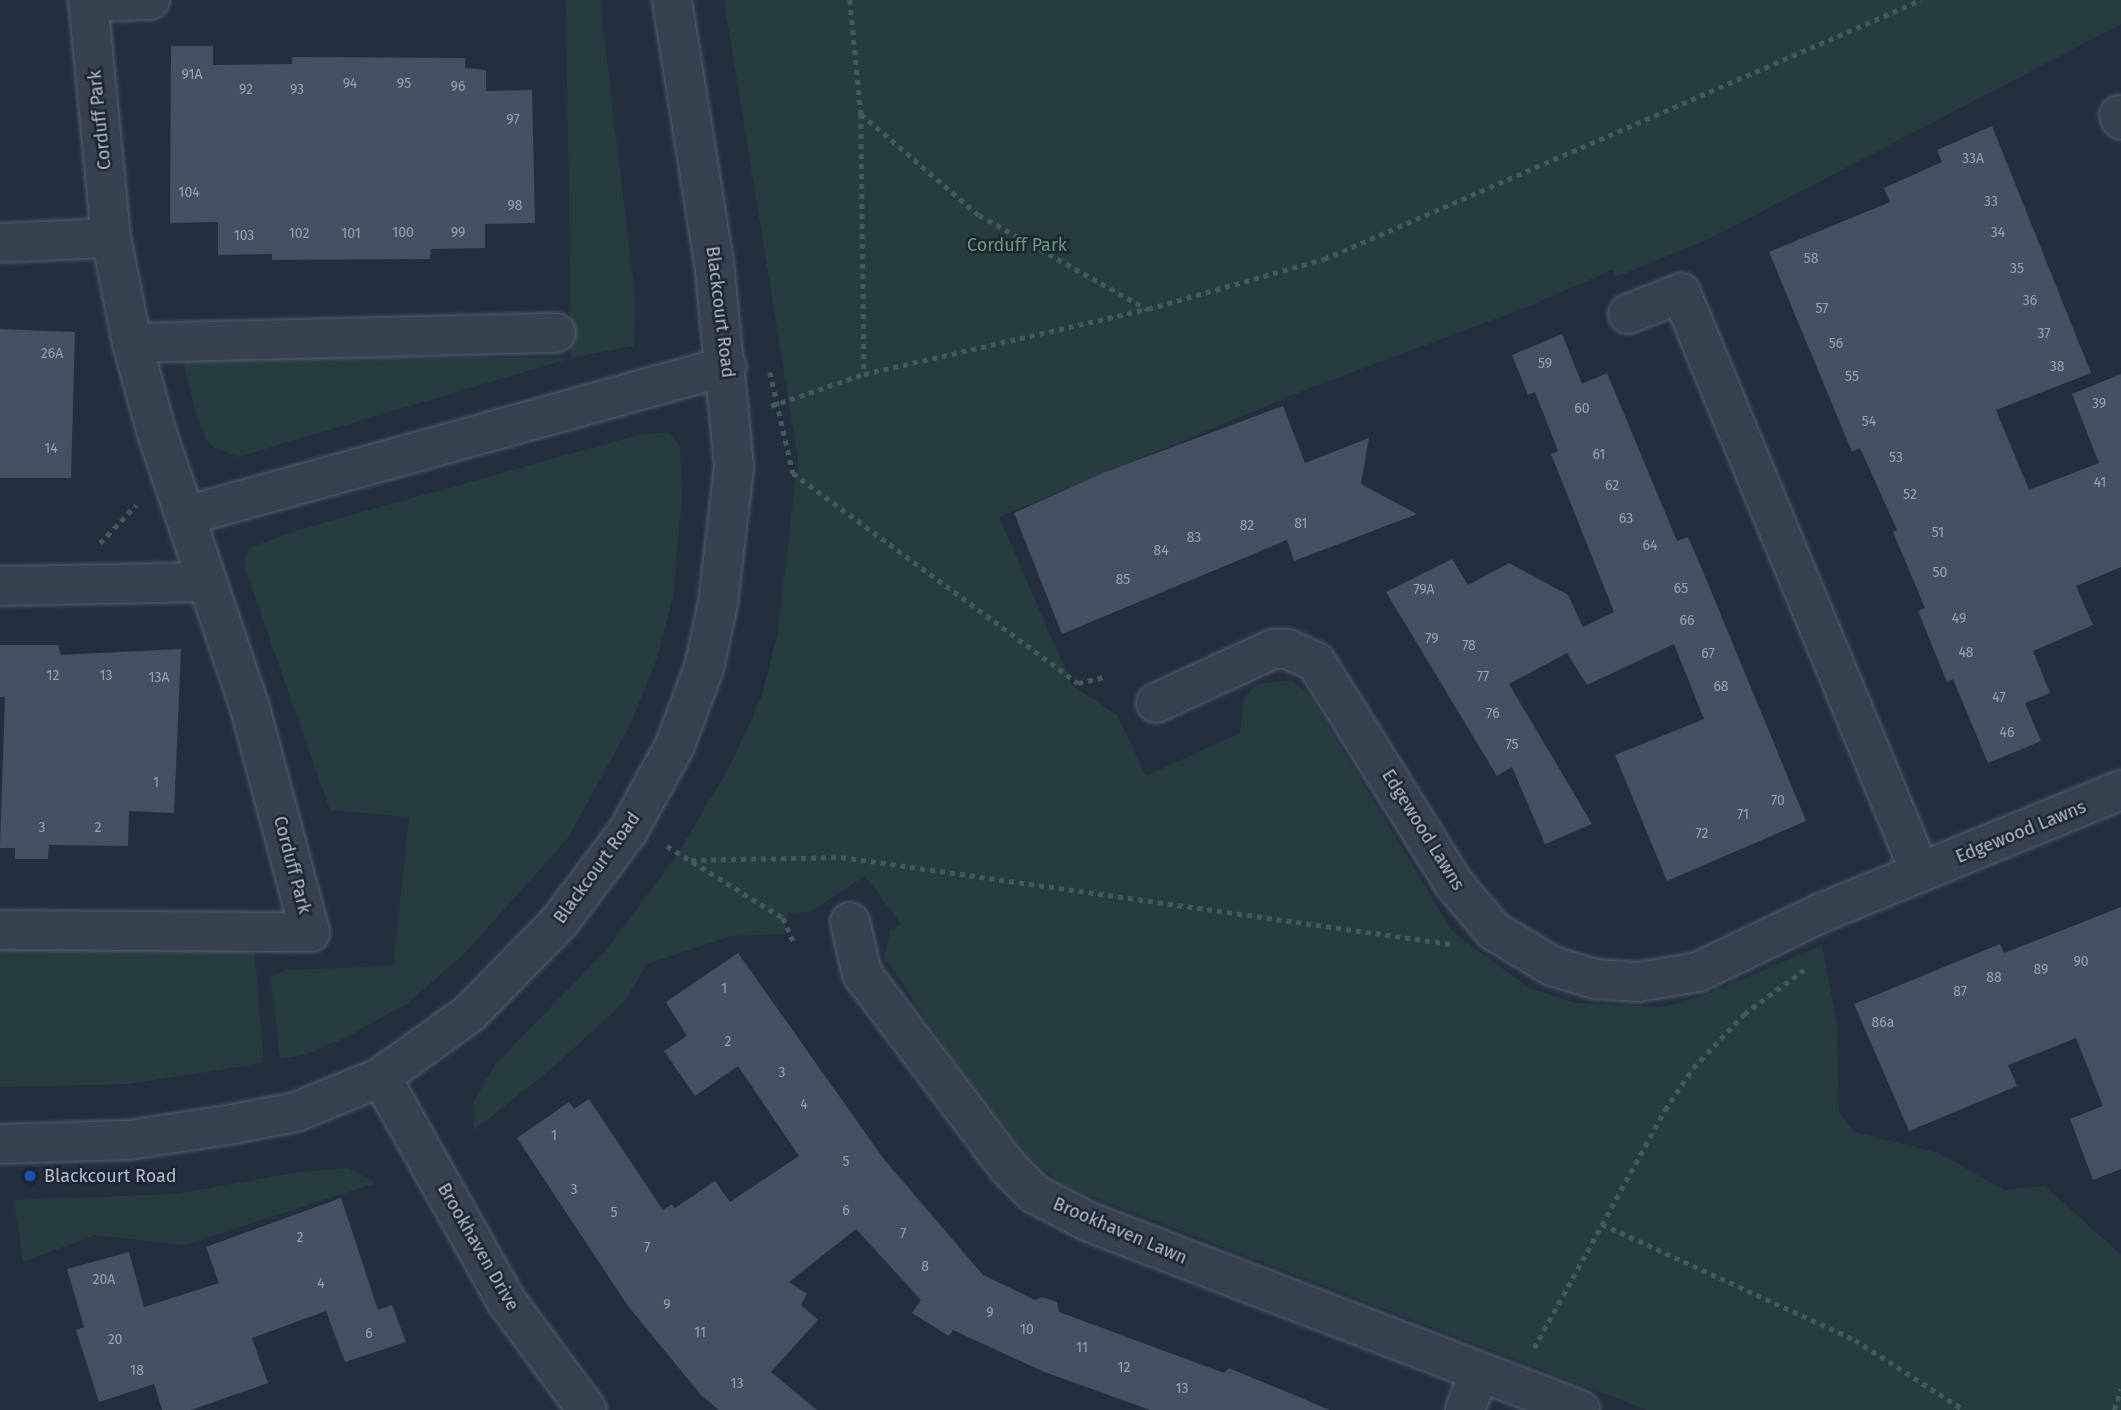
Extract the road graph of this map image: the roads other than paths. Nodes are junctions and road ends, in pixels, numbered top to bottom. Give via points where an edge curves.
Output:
1 (150, 0) edge
2 (672, 0) edge
3 (88, 1) edge
4 (111, 238) junction
5 (0, 243) edge
6 (1628, 314) dead end
7 (556, 333) dead end
8 (132, 343) junction
9 (727, 366) junction
10 (185, 516) junction
11 (207, 582) junction
12 (0, 586) edge
13 (1156, 703) dead end
14 (2121, 790) edge
15 (1920, 872) junction
16 (850, 922) dead end
17 (0, 930) edge
18 (381, 1077) junction
19 (0, 1144) edge
20 (1496, 1379) junction
21 (587, 1410) edge
22 (1465, 1410) edge
23 (1580, 1410) edge

1 - 3 street, Corduff Park
2 - 9 street, Blackcourt Road
3 - 4 street, Corduff Park
4 - 5 street
4 - 8 street, Corduff Park
6 - 15 street via 1681,293
7 - 8 street
8 - 10 street, Corduff Park
9 - 10 street
9 - 18 street, Blackcourt Road via 734,466 718,603 704,668 676,745 628,831 560,921 470,1013
10 - 11 street, Corduff Park
11 - 12 street
11 - 17 street, Corduff Park via 249,705 310,932
13 - 15 street, Edgewood Lawns via 1273,649 1288,649 1317,662 1454,884 1494,931 1552,966 1595,979 1637,982 1698,972
14 - 15 street, Edgewood Lawns
16 - 20 street, Brookhaven Lawn via 862,974 1008,1167 1035,1194 1089,1222
18 - 19 street, Blackcourt Road via 296,1112 228,1125 129,1140
18 - 21 street, Brookhaven Drive via 507,1302
20 - 22 street
20 - 23 street, Brookhaven Lawn

